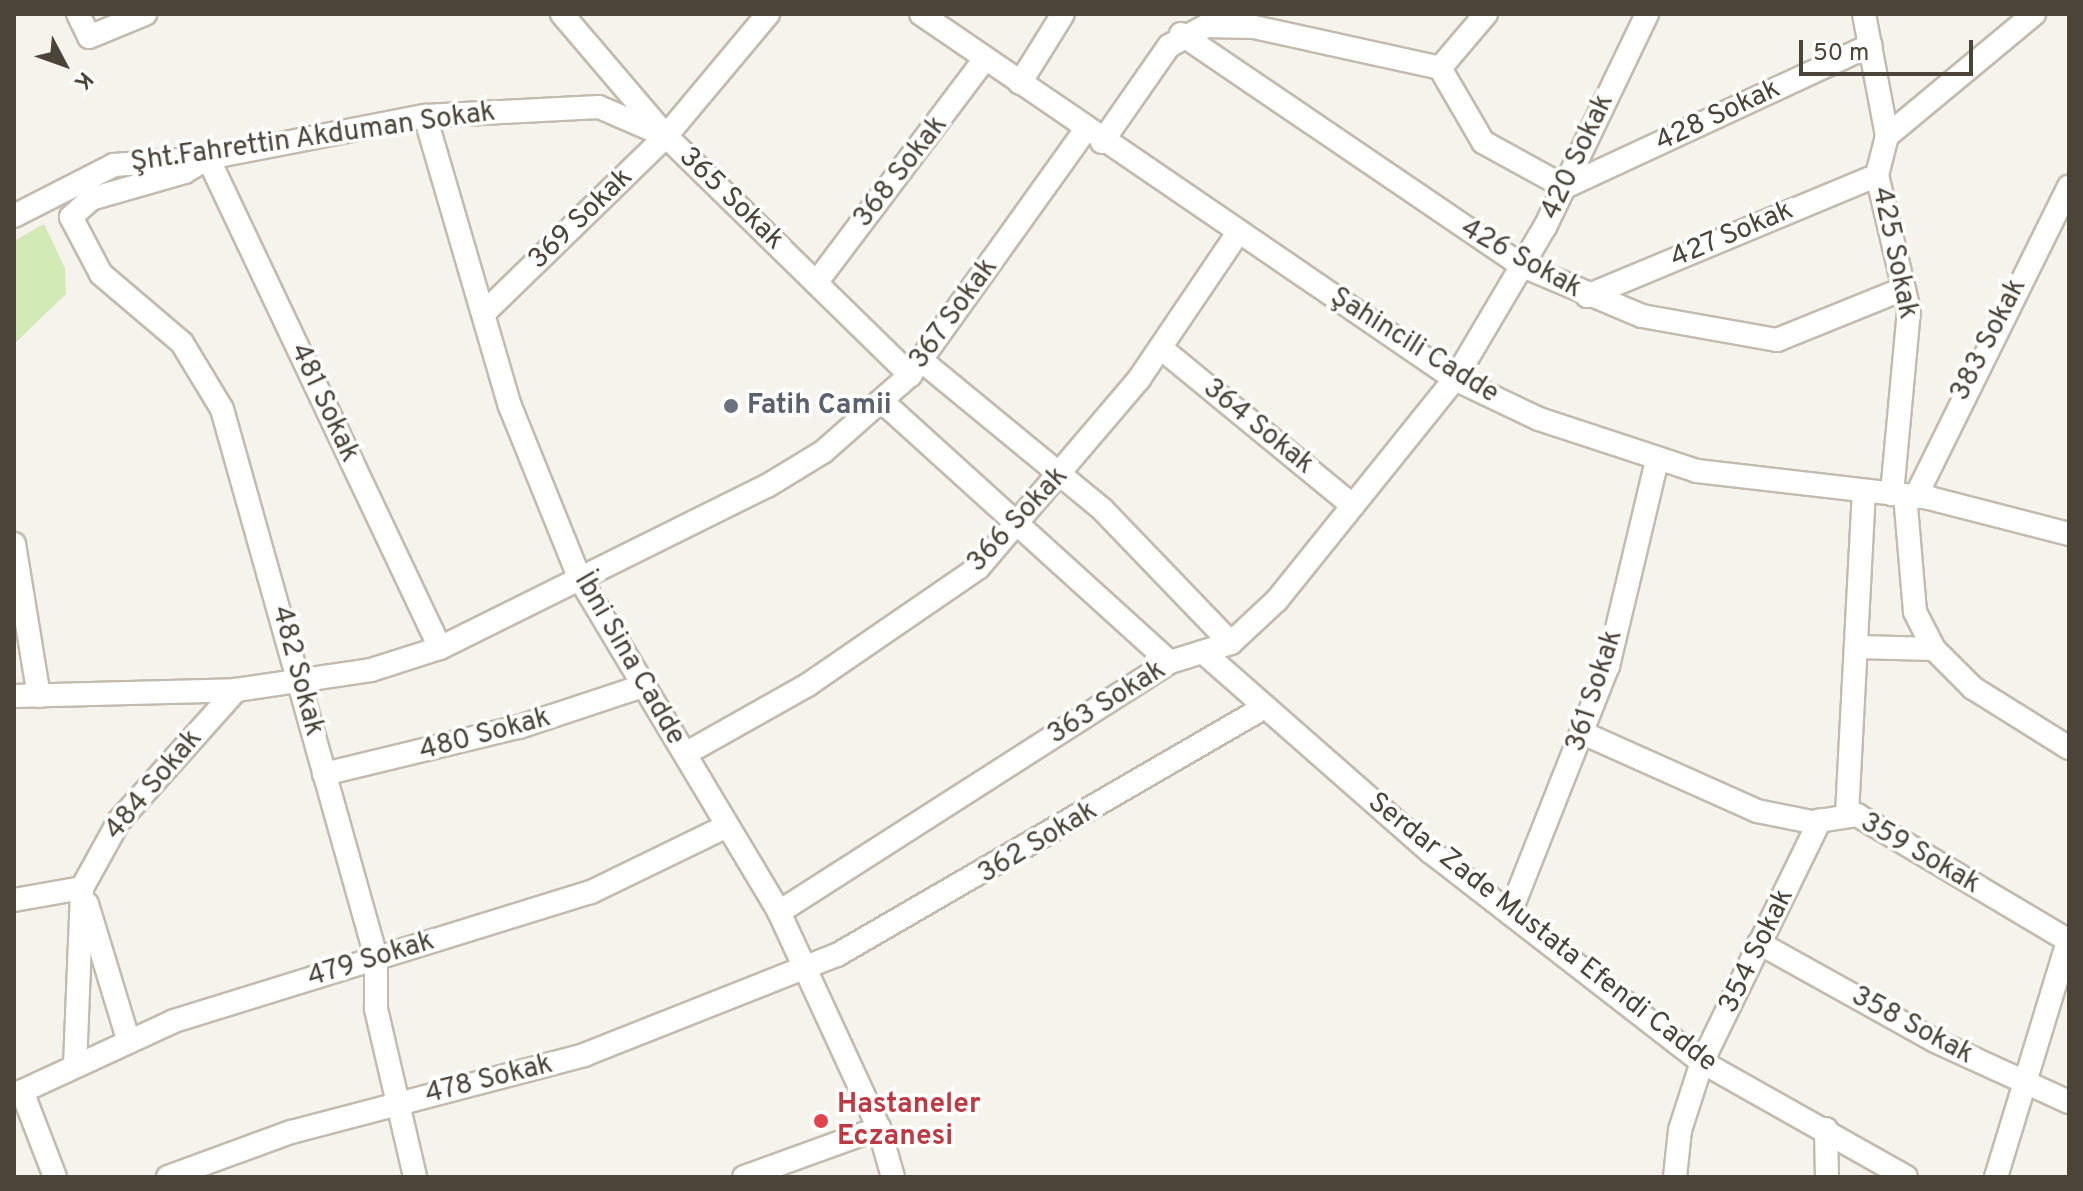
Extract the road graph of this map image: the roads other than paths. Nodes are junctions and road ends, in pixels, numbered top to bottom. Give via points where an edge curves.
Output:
1 (78, 14) edge
2 (145, 14) edge
3 (562, 14) edge
4 (768, 14) edge
5 (921, 14) edge
6 (1063, 14) edge
7 (1486, 14) edge
8 (1647, 14) edge
9 (1864, 14) edge
10 (2034, 14) edge
11 (1255, 20) edge
12 (1181, 34) junction
13 (1871, 45) junction
14 (985, 59) junction
15 (1440, 68) junction
16 (1020, 83) junction
17 (425, 116) junction
18 (666, 136) junction
19 (1887, 136) junction
20 (1094, 137) junction
21 (208, 158) junction
22 (1877, 175) junction
23 (1565, 187) junction
24 (2069, 187) edge
25 (14, 216) edge
26 (1238, 233) junction
27 (1523, 266) junction
28 (816, 283) junction
29 (1903, 289) junction
30 (1587, 296) junction
31 (485, 312) junction
32 (1162, 349) junction
33 (916, 368) junction
34 (1455, 379) junction
35 (885, 404) junction
36 (1657, 461) junction
37 (1061, 475) junction
38 (1864, 494) junction
39 (1910, 496) junction
40 (1353, 506) junction
41 (1022, 522) junction
42 (2069, 534) edge
43 (14, 544) edge
44 (580, 579) junction
45 (1231, 643) junction
46 (1858, 647) junction
47 (440, 648) junction
48 (1934, 649) junction
49 (1203, 652) junction
50 (1170, 662) junction
51 (302, 683) junction
52 (643, 686) junction
53 (236, 690) junction
54 (14, 696) edge
55 (39, 696) junction
56 (1264, 707) junction
57 (1585, 734) junction
58 (2069, 748) edge
59 (685, 754) junction
60 (324, 774) junction
61 (1847, 814) junction
62 (1820, 820) junction
63 (727, 826) junction
64 (82, 888) junction
65 (14, 900) edge
66 (779, 912) junction
67 (1510, 913) junction
68 (2068, 940) edge
69 (1759, 943) junction
70 (376, 957) junction
71 (806, 969) junction
72 (129, 1042) junction
73 (1702, 1062) junction
74 (75, 1066) junction
75 (2029, 1084) junction
76 (18, 1093) edge
77 (394, 1102) junction
78 (2069, 1102) edge
79 (879, 1128) junction
80 (1826, 1129) junction
81 (55, 1177) edge
82 (168, 1177) edge
83 (415, 1177) edge
84 (744, 1177) edge
85 (893, 1177) edge
86 (1675, 1177) edge
87 (1827, 1177) edge
88 (1906, 1177) edge
89 (1996, 1177) edge

1 - 2 street via 89,37
3 - 18 street, 365 Sokak
4 - 18 street, 369 Sokak
5 - 14 street, Şahincili Cadde
6 - 16 street
7 - 15 street
8 - 23 street, 420 Sokak
9 - 13 street, 425 Sokak
10 - 19 street
11 - 12 street
11 - 15 street
12 - 20 street, 367 Sokak
12 - 27 street, 426 Sokak
13 - 19 street, 425 Sokak
13 - 23 street, 428 Sokak
14 - 16 street, Şahincili Cadde
14 - 28 street, 368 Sokak
15 - 23 street via 1483,142
16 - 20 street, Şahincili Cadde
17 - 18 street, Şht.Fahrettin Akduman Sokak via 599,107
17 - 21 street, Şht.Fahrettin Akduman Sokak
17 - 31 street, İbni Sina Cadde
18 - 28 street, 365 Sokak
18 - 31 street, 369 Sokak
19 - 22 street, 425 Sokak
20 - 26 street, Şahincili Cadde
20 - 33 street, 367 Sokak
21 - 25 street, Şht.Fahrettin Akduman Sokak via 90,171
21 - 47 street, 481 Sokak
21 - 51 street, 482 Sokak via 185,172 91,199 71,217 101,274 182,343 222,409
22 - 29 street, 425 Sokak
22 - 30 street, 427 Sokak
23 - 27 street, 420 Sokak
24 - 39 street, 383 Sokak
26 - 32 street, 366 Sokak
26 - 34 street, Şahincili Cadde
27 - 30 street, 426 Sokak
27 - 34 street, 420 Sokak
28 - 33 street, 365 Sokak
29 - 30 street, 426 Sokak via 1777,340 1642,316
29 - 39 street, 425 Sokak
31 - 44 street, İbni Sina Cadde via 529,458
32 - 37 street, 366 Sokak
32 - 40 street, 364 Sokak
33 - 35 street, 367 Sokak
33 - 37 street, 365 Sokak
34 - 36 street, Şahincili Cadde via 1539,419
34 - 40 street, 363 Sokak
35 - 41 street
35 - 44 street, 367 Sokak via 767,486
36 - 38 street, Şahincili Cadde
36 - 57 street, 361 Sokak
37 - 41 street, 366 Sokak
37 - 45 street, 365 Sokak
38 - 39 street, Şahincili Cadde
38 - 46 street
39 - 42 street, Şahincili Cadde
39 - 48 street, 425 Sokak via 1901,519 1915,612
40 - 45 street, 363 Sokak via 1277,600
41 - 50 street
41 - 59 street, 366 Sokak via 979,567 809,684
43 - 55 street
44 - 47 street, 367 Sokak
44 - 52 street, İbni Sina Cadde
45 - 49 street, 363 Sokak
46 - 48 street
46 - 61 street
47 - 51 street, 367 Sokak
48 - 58 street, 425 Sokak via 1973,688
49 - 50 street, 363 Sokak
49 - 56 street, Serdar Zade Mustata Efendi Cadde
50 - 66 street, 363 Sokak
51 - 53 street, 367 Sokak
51 - 60 street, 482 Sokak
52 - 59 street, İbni Sina Cadde
52 - 60 street, 480 Sokak via 519,727
53 - 55 street, 367 Sokak
53 - 64 street, 484 Sokak via 119,821
54 - 55 street, 367 Sokak
56 - 67 street, Serdar Zade Mustata Efendi Cadde
56 - 71 street, 362 Sokak via 948,896
57 - 62 street, 359 Sokak via 1723,799
57 - 67 street, 361 Sokak
59 - 63 street, İbni Sina Cadde
60 - 70 street, 482 Sokak
61 - 62 street, 359 Sokak
61 - 68 street, 359 Sokak
62 - 69 street, 354 Sokak
63 - 66 street, İbni Sina Cadde
63 - 70 street, 479 Sokak via 591,892
64 - 65 street
64 - 72 street
64 - 74 street, 484 Sokak
66 - 71 street, İbni Sina Cadde
67 - 73 street, Serdar Zade Mustata Efendi Cadde
68 - 75 street
69 - 73 street, 354 Sokak
69 - 75 street, 358 Sokak
70 - 72 street, 479 Sokak
70 - 77 street, 482 Sokak via 376,1009
71 - 77 street, 478 Sokak via 516,1078
71 - 79 street, İbni Sina Cadde
72 - 74 street, 479 Sokak
73 - 80 street, Serdar Zade Mustata Efendi Cadde
73 - 86 street, 354 Sokak via 1680,1130
74 - 76 street, 479 Sokak
75 - 78 street, 358 Sokak
75 - 89 street
76 - 81 street
77 - 82 street, 478 Sokak
77 - 83 street, 482 Sokak
79 - 84 street
79 - 85 street, İbni Sina Cadde
80 - 87 street
80 - 88 street, Serdar Zade Mustata Efendi Cadde

